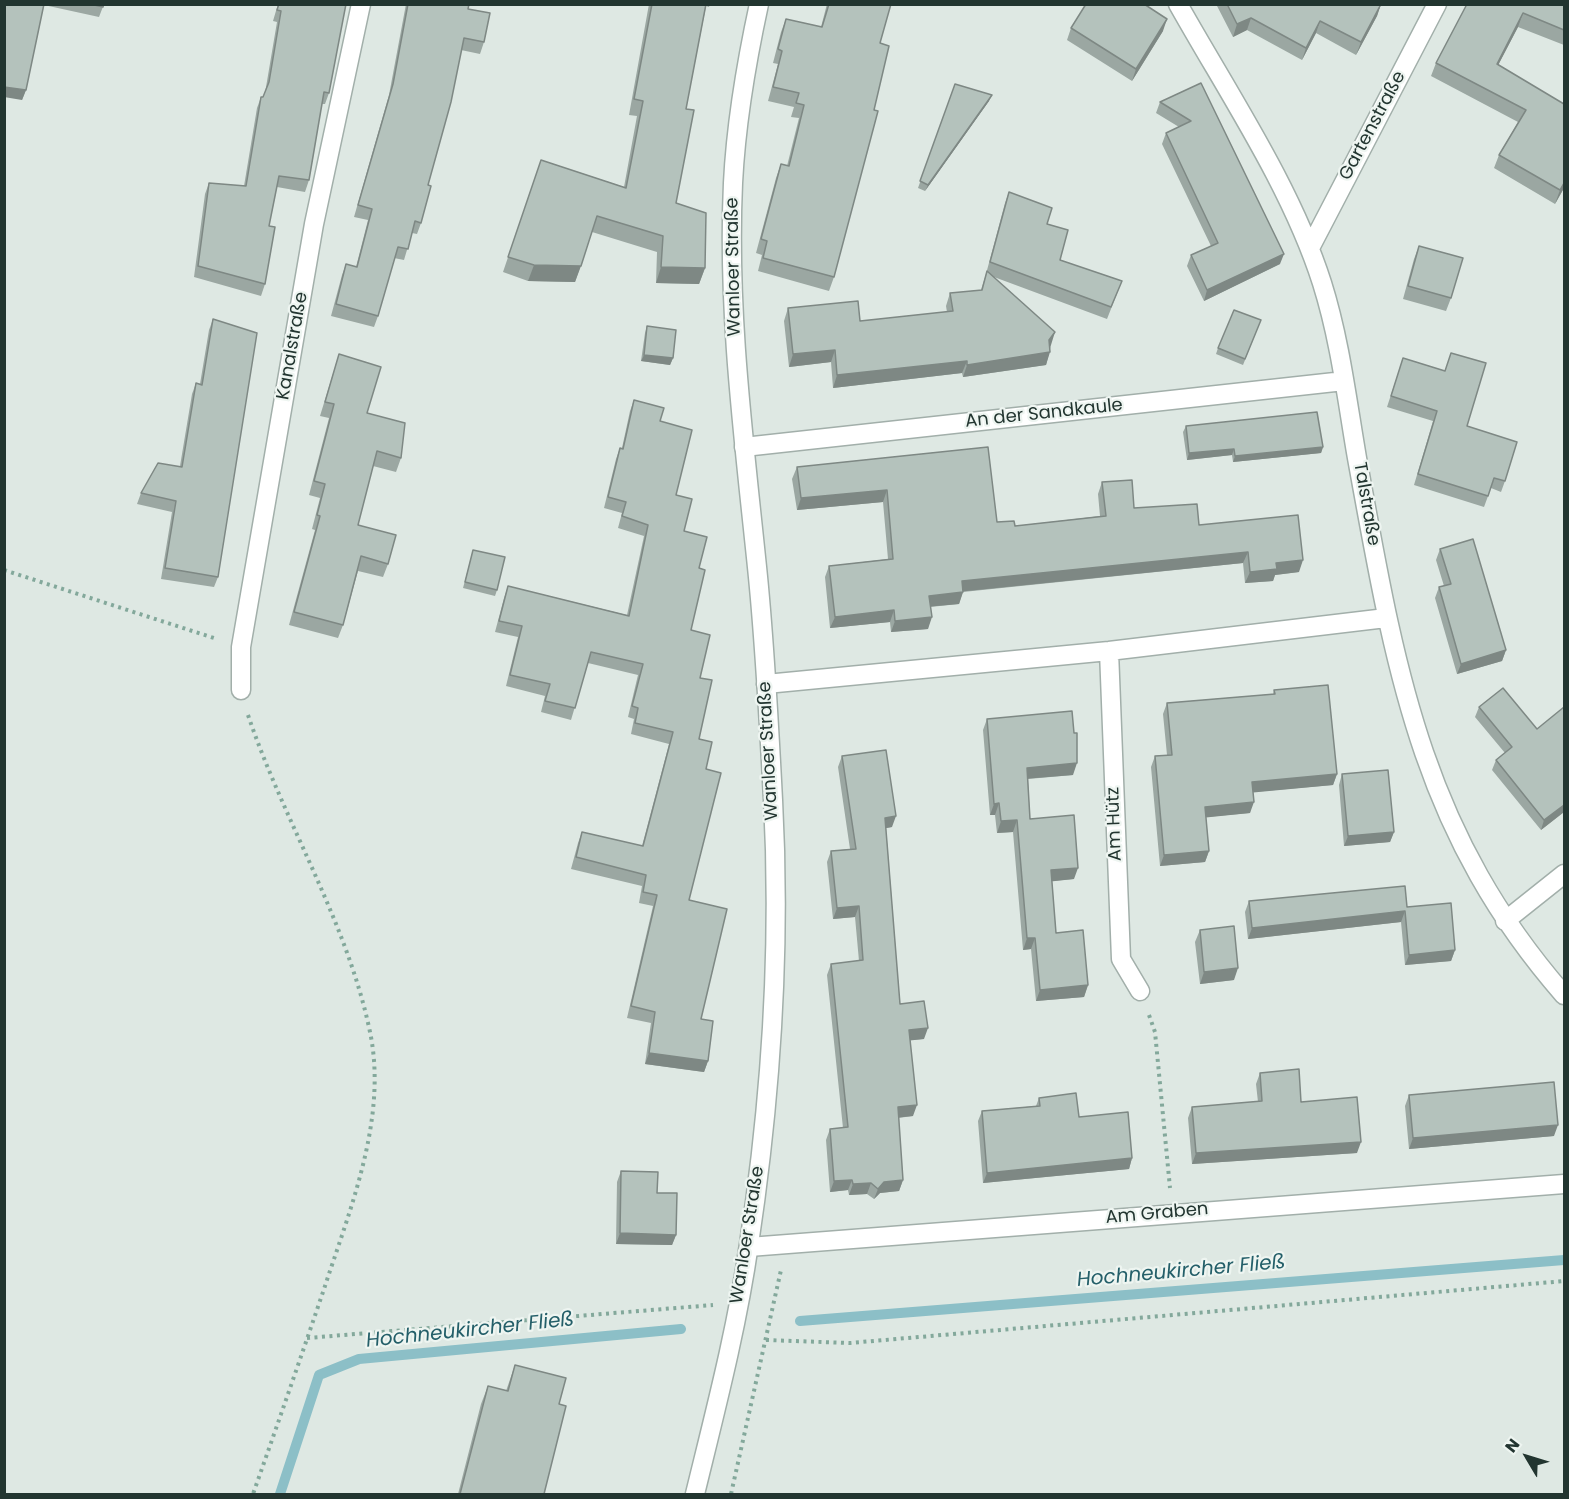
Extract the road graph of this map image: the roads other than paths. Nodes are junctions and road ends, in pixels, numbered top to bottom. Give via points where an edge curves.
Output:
1 (361, 4) edge
2 (759, 4) edge
3 (1178, 4) edge
4 (1437, 4) edge
5 (1310, 248) junction
6 (1344, 381) junction
7 (744, 447) junction
8 (1386, 618) junction
9 (1108, 651) junction
10 (766, 684) junction
11 (241, 690) road end
12 (1564, 874) edge
13 (1505, 921) junction
14 (1140, 992) road end
15 (1564, 995) edge
16 (1564, 1184) edge
17 (749, 1246) junction
18 (695, 1494) edge

1 - 11 street, Kanalstraße via 314,224 241,647
2 - 7 street, Wanloer Straße via 741,94 733,184 732,284
3 - 5 street, Talstraße via 1267,162
4 - 5 street, Gartenstraße
5 - 6 street, Talstraße via 1328,306
6 - 7 street, An der Sandkaule
6 - 8 street, Talstraße
7 - 10 street, Wanloer Straße
8 - 9 street
8 - 13 street, Talstraße via 1430,773 1462,847
9 - 10 street
9 - 14 street, Am Hütz via 1121,958
10 - 17 street, Wanloer Straße via 775,864 773,1021
12 - 13 street
13 - 15 street, Talstraße
16 - 17 street, Am Graben
17 - 18 street, Wanloer Straße

